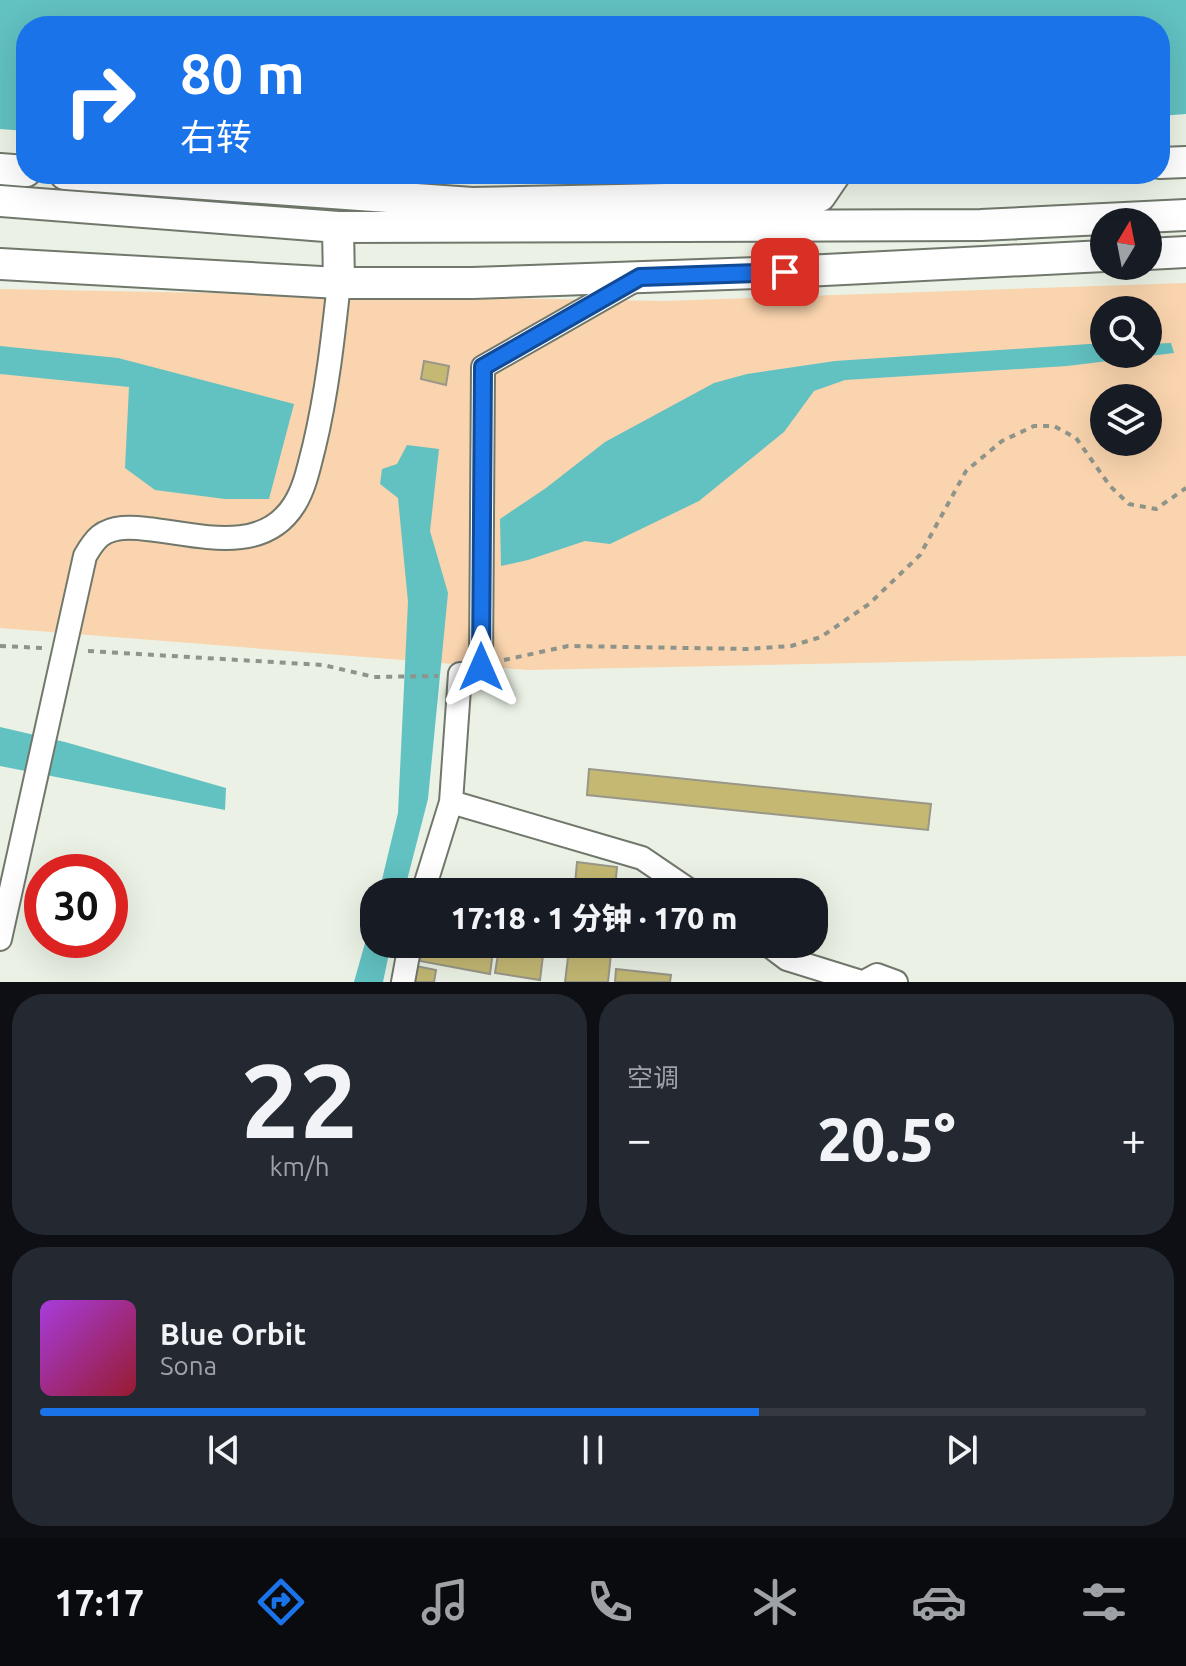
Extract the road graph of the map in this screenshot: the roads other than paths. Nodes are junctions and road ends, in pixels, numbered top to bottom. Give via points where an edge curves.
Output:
1 (205, 184) edge
2 (828, 184) edge
3 (0, 201) edge
4 (1186, 215) edge
5 (338, 227) junction
6 (1186, 252) edge
7 (1162, 253) edge
8 (1090, 257) edge
9 (0, 264) edge
10 (640, 277) junction
11 (339, 283) junction
12 (451, 802) junction
13 (427, 878) edge
14 (671, 878) edge
15 (0, 939) edge
16 (407, 958) edge
17 (786, 958) edge
18 (403, 982) edge
19 (862, 982) edge
20 (896, 982) edge

1 - 2 main road via 472,203 820,196
3 - 5 main road
4 - 5 main road via 981,225
5 - 11 main road
6 - 7 main road
8 - 10 main road
9 - 11 main road
10 - 11 main road
10 - 12 street via 483,367
11 - 15 street via 330,368 307,475 295,504 278,524 258,535 233,539 115,529 99,537 85,556
12 - 13 street
12 - 14 street via 642,858
16 - 18 street
17 - 19 street
19 - 20 street via 877,975

